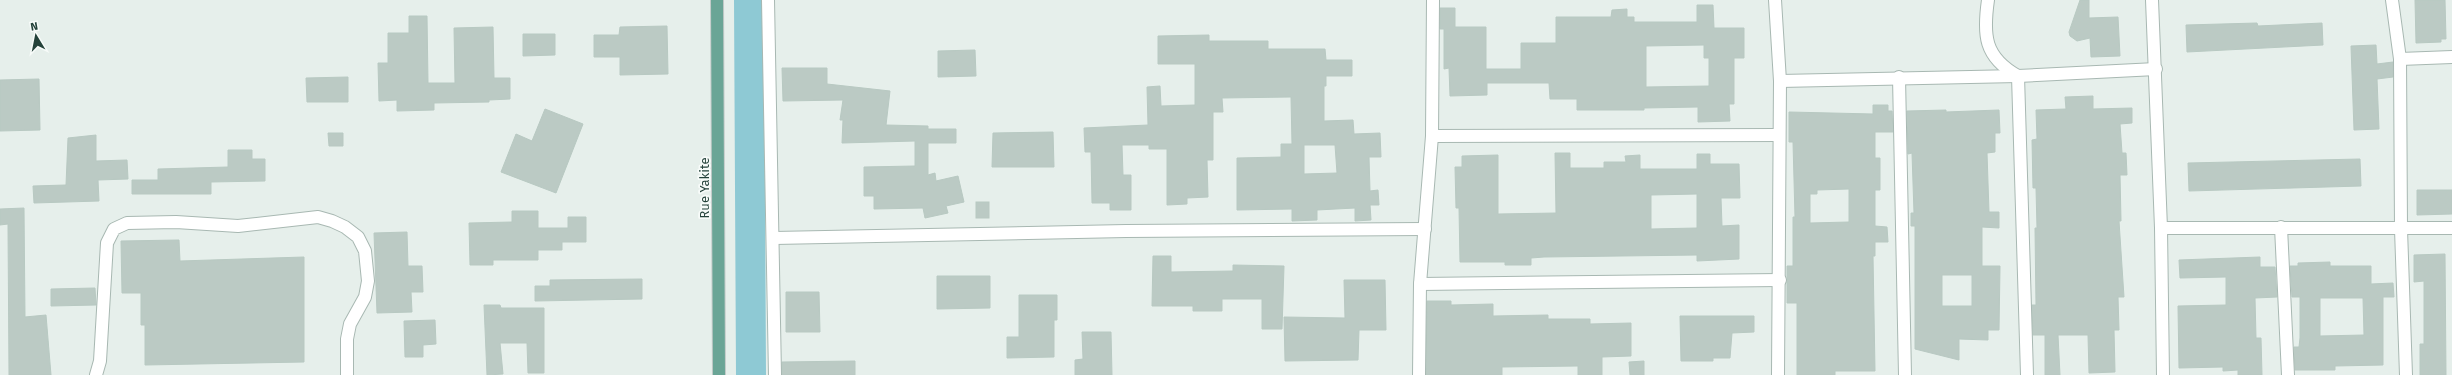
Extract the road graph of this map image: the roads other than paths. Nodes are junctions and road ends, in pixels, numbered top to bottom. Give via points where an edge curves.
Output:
1 (717, 0) edge
2 (768, 0) edge
3 (1433, 0) edge
4 (1775, 0) edge
5 (1988, 0) edge
6 (2152, 0) edge
7 (2392, 0) edge
8 (2452, 57) edge
9 (2400, 59) junction
10 (2156, 69) junction
11 (1899, 76) junction
12 (2018, 76) junction
13 (1780, 81) junction
14 (1778, 135) junction
15 (1432, 136) junction
16 (2281, 227) junction
17 (2161, 228) junction
18 (2452, 228) edge
19 (2401, 229) junction
20 (1425, 230) junction
21 (774, 238) junction
22 (1780, 280) junction
23 (1420, 284) junction
24 (96, 375) edge
25 (347, 375) edge
26 (719, 375) edge
27 (775, 375) edge
28 (1419, 375) edge
29 (1778, 375) edge
30 (1905, 375) edge
31 (2027, 375) edge
32 (2163, 375) edge
33 (2288, 375) edge
34 (2406, 375) edge

1 - 26 main road, Rue Yakite
2 - 21 street
3 - 15 street
4 - 13 street
5 - 12 street via 1985,26 1991,53 2003,68
6 - 10 street
7 - 9 street
8 - 9 street
9 - 19 street
10 - 12 street
10 - 17 street
11 - 12 street
11 - 13 street
11 - 30 street
12 - 31 street
13 - 14 street
14 - 15 street
14 - 22 street
15 - 20 street
16 - 17 street
16 - 19 street
16 - 33 street
17 - 32 street
18 - 19 street
19 - 34 street
20 - 21 street via 1126,231
20 - 23 street
21 - 27 street
22 - 23 street
22 - 29 street
23 - 28 street
24 - 25 street via 100,361 107,244 114,230 128,223 176,222 238,226 310,217 332,221 345,227 358,237 365,251 368,280 365,297 350,324 347,339

